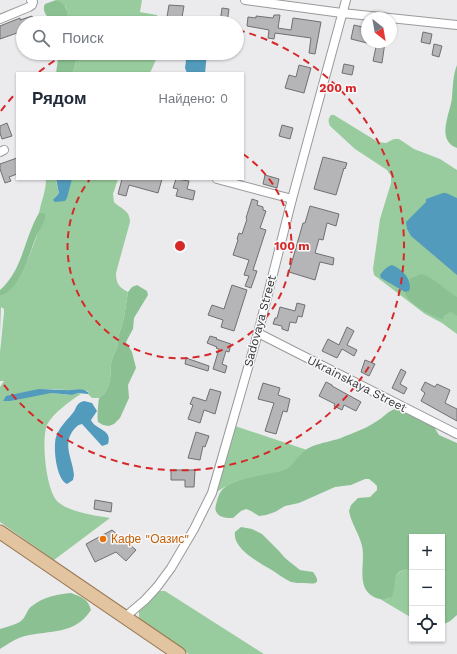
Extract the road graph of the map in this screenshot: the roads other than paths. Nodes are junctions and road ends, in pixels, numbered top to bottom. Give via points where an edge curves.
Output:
1 (245, 0) edge
2 (346, 0) edge
3 (30, 4) edge
4 (342, 13) junction
5 (0, 19) edge
6 (457, 25) edge
7 (221, 180) edge
8 (292, 199) junction
9 (258, 333) junction
10 (457, 434) edge
11 (0, 532) edge
12 (125, 617) junction
13 (179, 654) edge

1 - 4 street
2 - 4 street, Sadovaya Street
3 - 5 street
4 - 6 street
4 - 8 street, Sadovaya Street
7 - 8 street
8 - 9 street, Sadovaya Street
9 - 10 street, Ukrainskaya Street
9 - 12 street, Sadovaya Street via 208,502 171,568 149,596
11 - 12 main road
12 - 13 main road

